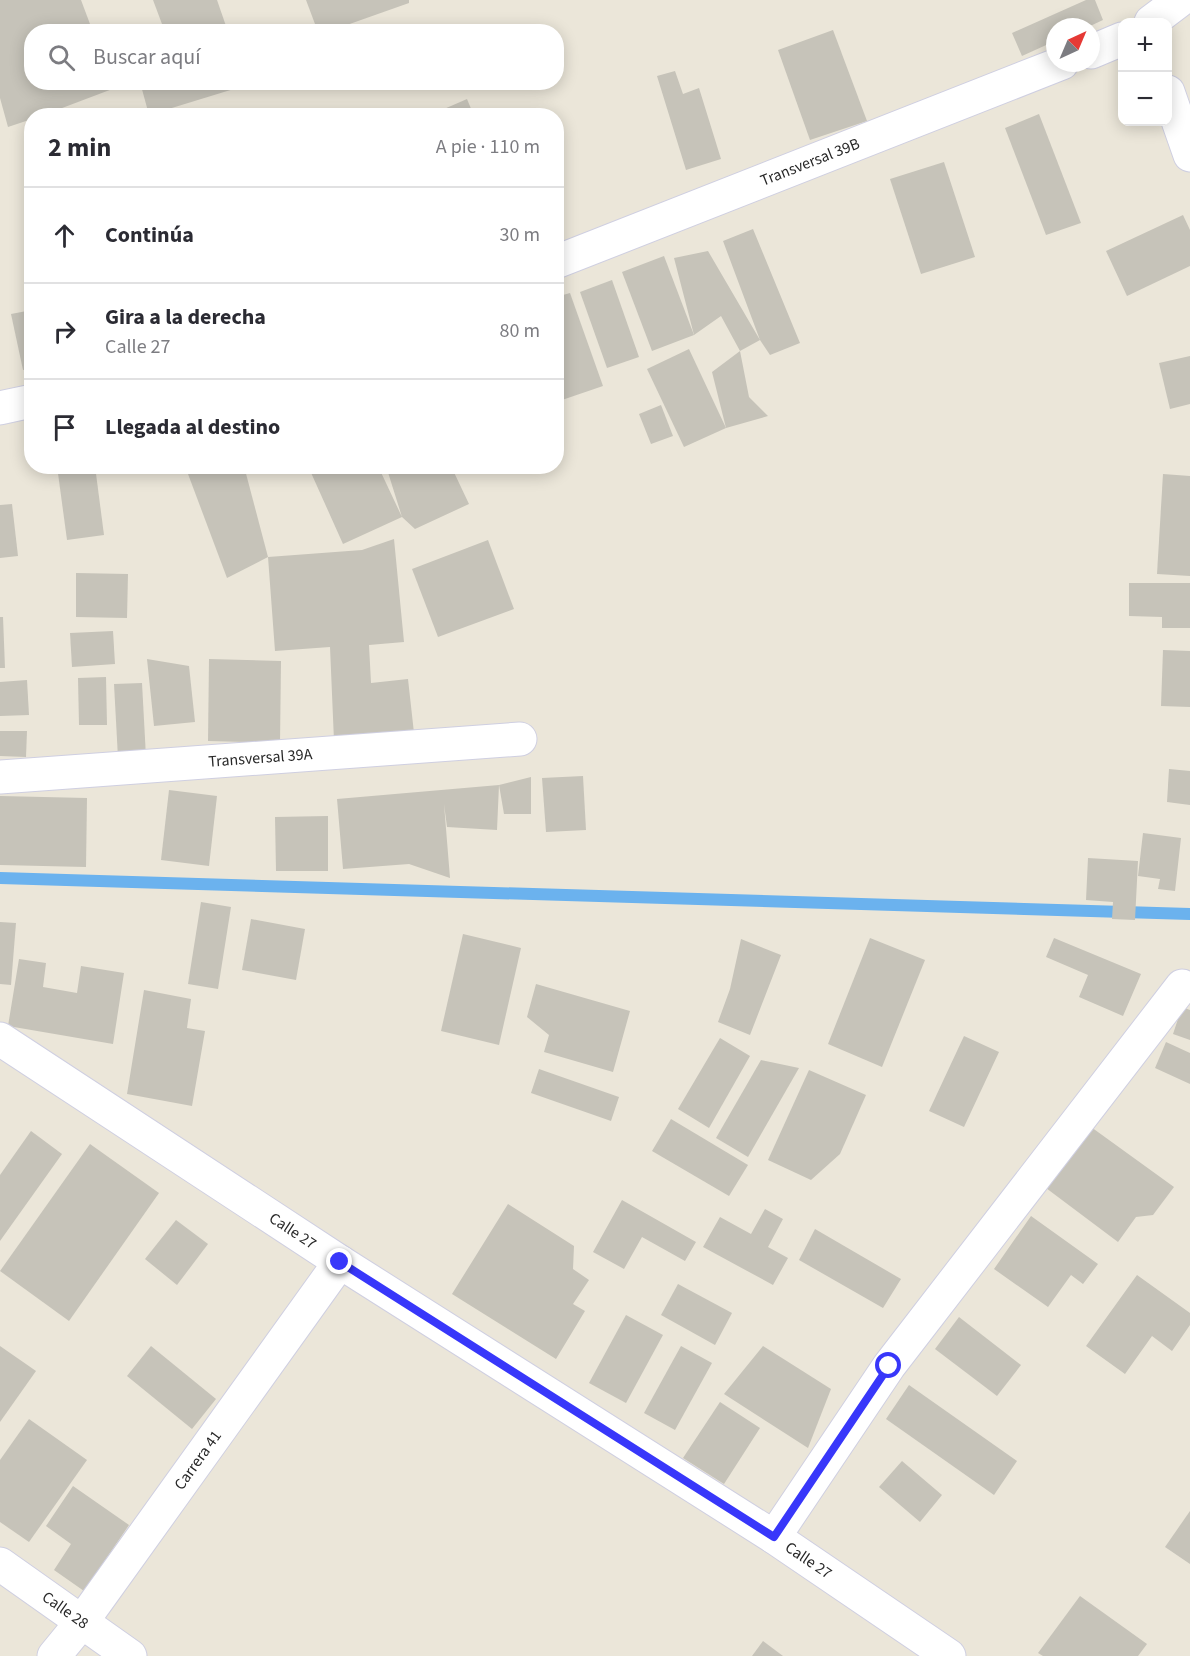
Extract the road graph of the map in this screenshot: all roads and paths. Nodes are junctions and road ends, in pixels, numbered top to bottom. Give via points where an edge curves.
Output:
1 (1180, 0) edge
2 (1156, 18) edge
3 (1118, 41) edge
4 (1100, 48) edge
5 (1046, 69) edge
6 (1172, 106) edge
7 (1190, 155) edge
8 (564, 258) edge
9 (24, 403) edge
10 (0, 408) edge
11 (520, 739) dead end
12 (0, 777) edge
13 (1182, 986) dead end
14 (0, 1039) edge
15 (340, 1262) junction
16 (774, 1537) junction
17 (0, 1564) edge
18 (81, 1623) junction
19 (54, 1656) edge
20 (130, 1656) edge
21 (949, 1656) edge

1 - 2 street
3 - 4 street
5 - 8 street, Transversal 39B
6 - 7 street
9 - 10 street
11 - 12 street, Transversal 39A
13 - 16 street via 889,1366
14 - 15 street, Calle 27
15 - 16 street, Calle 27
15 - 18 street, Carrera 41
16 - 21 street, Calle 27
17 - 18 street, Calle 28
18 - 19 street, Carrera 41
18 - 20 street, Calle 28

